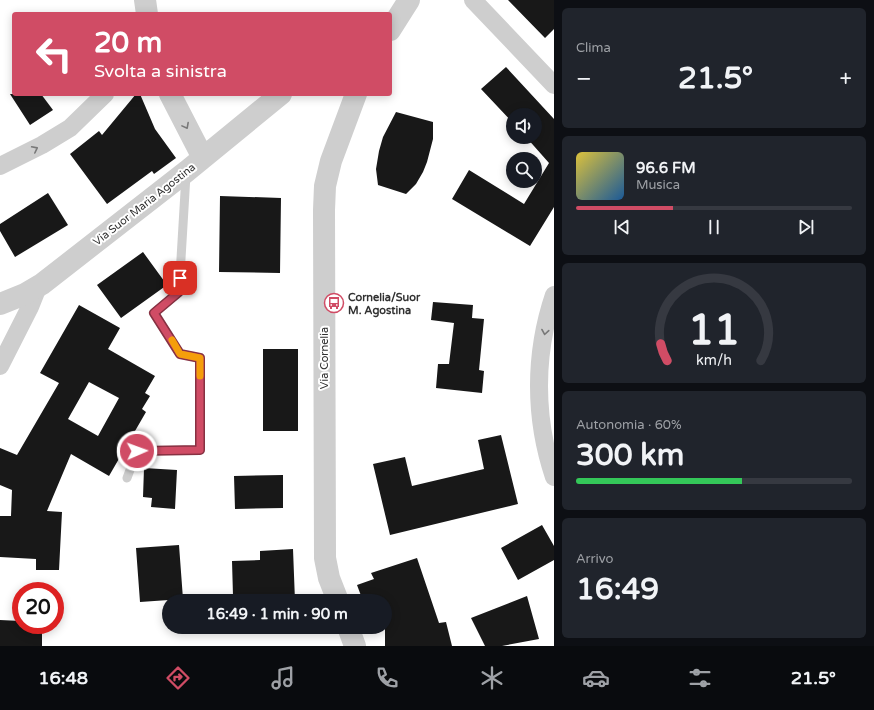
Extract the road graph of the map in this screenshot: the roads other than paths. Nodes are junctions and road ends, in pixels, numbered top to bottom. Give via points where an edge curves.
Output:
1 (145, 0) edge
2 (409, 0) edge
3 (473, 0) edge
4 (147, 12) edge
5 (392, 27) edge
6 (554, 85) edge
7 (103, 96) edge
8 (171, 96) edge
9 (279, 96) edge
10 (355, 96) edge
11 (203, 158) junction
12 (0, 166) edge
13 (187, 171) junction
14 (38, 286) junction
15 (554, 295) edge
16 (0, 304) edge
17 (0, 366) edge
18 (554, 477) edge
19 (127, 478) dead end
20 (335, 594) edge
21 (351, 634) edge
22 (355, 646) edge

1 - 4 street
2 - 5 street
3 - 6 street
12 -> 7 street via 42,146 70,128
8 -> 11 street
9 - 11 street, Via Suor Maria Agostina
10 - 20 street, Via Cornelia via 331,160 325,186 324,210 325,558
11 - 13 street, Via Suor Maria Agostina
13 - 14 street, Via Suor Maria Agostina
13 - 19 lane via 179,292 154,313 180,354 200,358 200,450 137,451
14 - 16 street, Via Suor Maria Agostina
14 - 17 street
15 -> 18 street via 547,318 538,373 541,424
21 - 22 street

